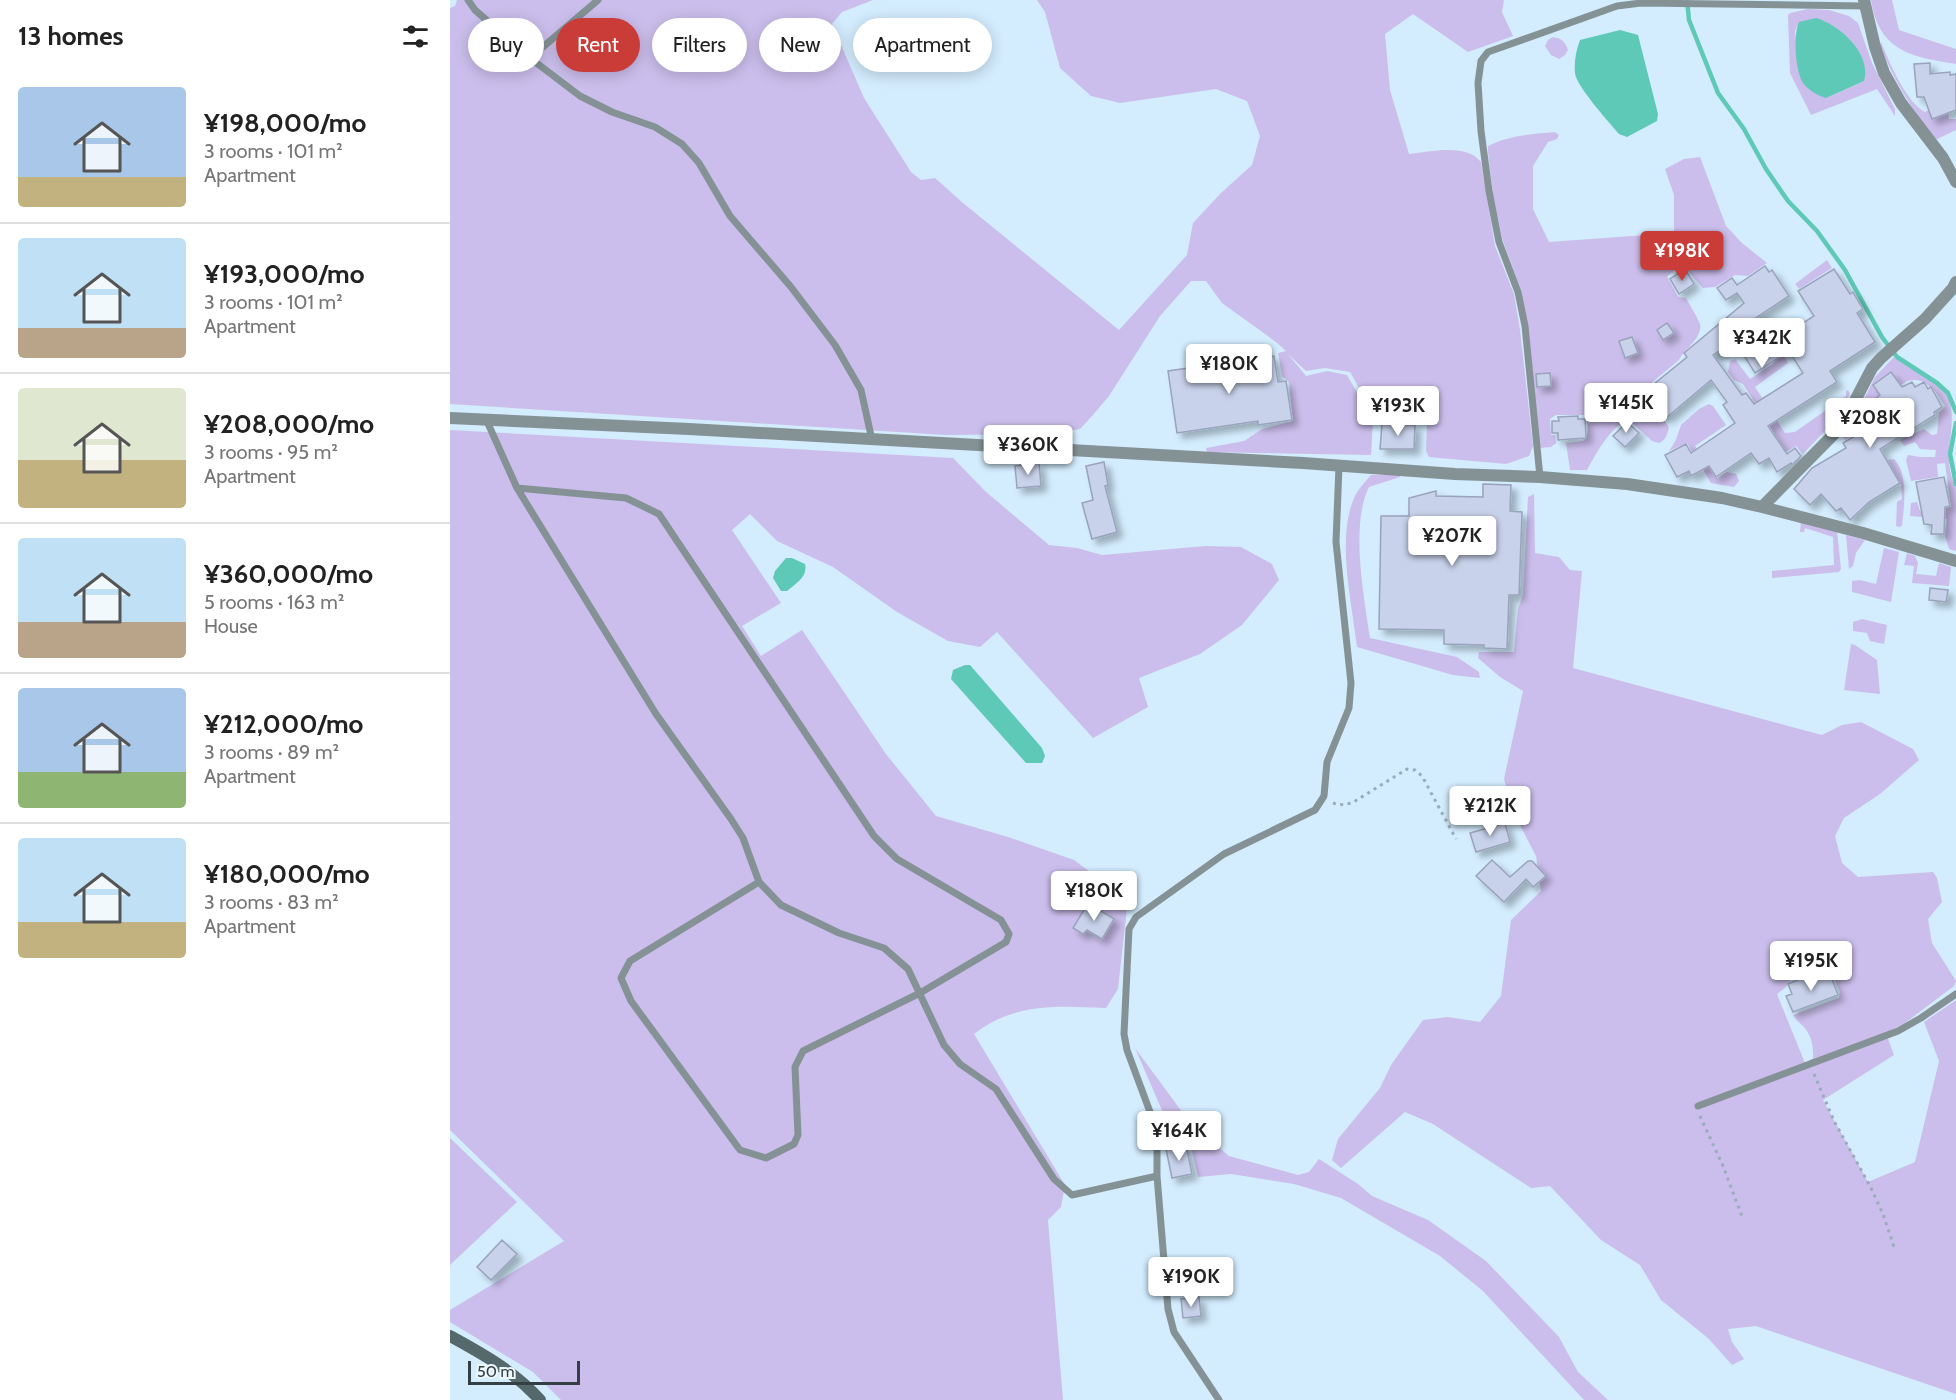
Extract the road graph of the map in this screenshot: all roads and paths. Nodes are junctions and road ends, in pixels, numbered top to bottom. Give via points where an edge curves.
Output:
1 (468, 0) edge
2 (598, 0) edge
3 (1864, 3) edge
4 (484, 18) edge
5 (544, 46) edge
6 (544, 69) edge
7 (1956, 182) edge
8 (1956, 282) edge
9 (450, 418) edge
10 (486, 419) junction
11 (872, 440) junction
12 (1339, 466) junction
13 (1540, 477) junction
14 (517, 488) junction
15 (1762, 507) junction
16 (1956, 561) edge
17 (1323, 799) junction
18 (1456, 839) dead end
19 (759, 882) junction
20 (920, 993) junction
21 (1956, 994) edge
22 (1809, 1064) junction
23 (1698, 1106) joint
24 (1157, 1176) junction
25 (1743, 1219) dead end
26 (1895, 1250) dead end
27 (450, 1336) edge
28 (540, 1400) edge
29 (1220, 1400) edge

1 - 4 lane
2 - 5 lane
3 - 7 street via 1884,73
3 - 13 lane via 1617,6 1488,52 1481,61 1481,131 1499,242 1518,292 1525,326
6 - 11 lane via 580,96 655,127 682,144 699,163 730,216 835,345 861,390
8 - 15 street via 1925,319 1872,368 1834,434
9 - 10 street
10 - 11 street
10 - 14 lane
11 - 12 street
12 - 13 street
12 - 17 lane via 1336,542 1351,682 1349,708 1328,762
13 - 15 street via 1638,486
14 - 19 lane via 656,714 737,828
14 - 20 lane via 626,498 659,514 874,836 897,859 1001,920 1009,934 1006,942
15 - 16 street
17 - 18 path via 1339,805 1352,803 1407,769 1415,770
17 - 24 lane via 1316,810 1224,854 1136,917 1129,929 1124,1035 1153,1120
19 - 20 lane via 781,905 839,933 884,948 908,969
19 - 20 lane via 630,962 621,978 631,1001 741,1150 766,1158 794,1144 798,1135 795,1067 803,1052
20 - 24 lane via 944,1045 960,1065 996,1089 1064,1190 1072,1195
21 - 22 lane via 1898,1031
22 - 23 lane
22 - 26 path via 1883,1214
23 - 25 path
24 - 29 lane via 1168,1309 1174,1332
27 - 28 main road via 498,1364

